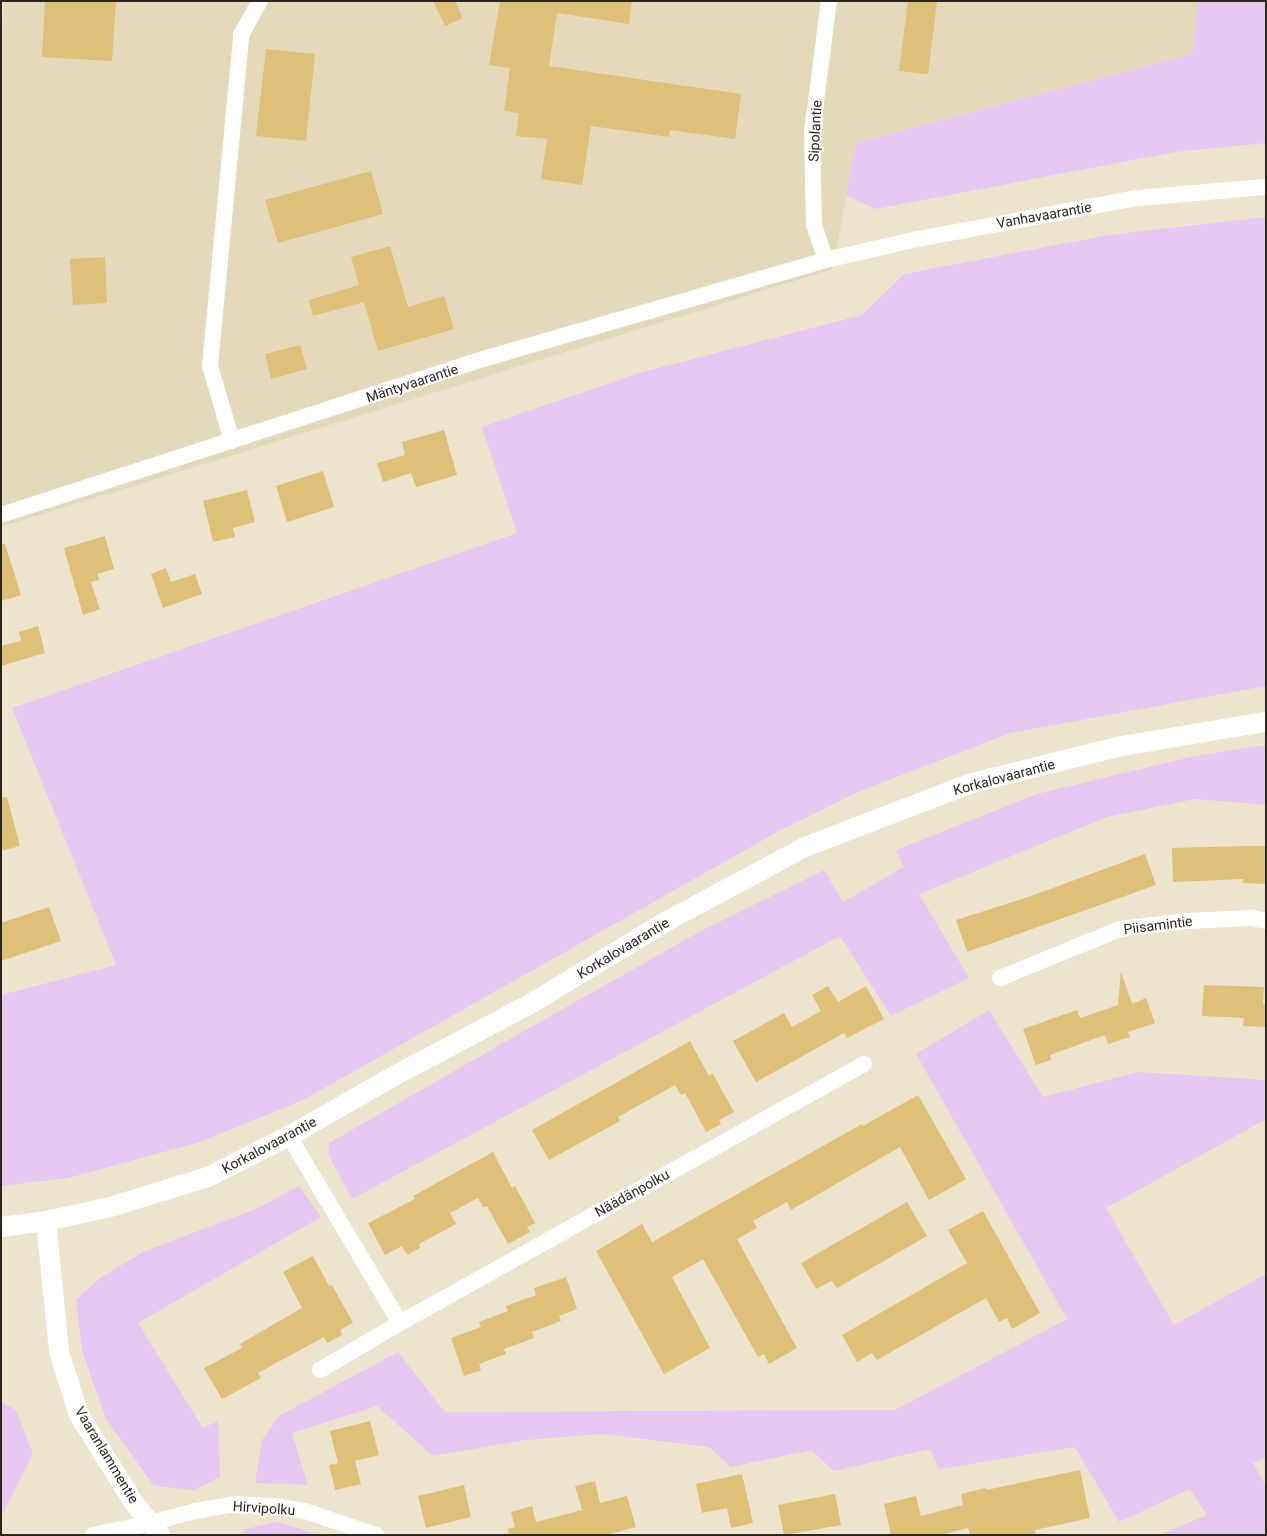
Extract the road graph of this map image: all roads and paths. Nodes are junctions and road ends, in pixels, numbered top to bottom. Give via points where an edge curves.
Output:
1 (260, 1) edge
2 (830, 1) edge
3 (1266, 187) edge
4 (826, 260) junction
5 (232, 441) junction
6 (1, 515) edge
7 (1266, 722) edge
8 (1266, 921) edge
9 (1000, 978) dead end
10 (864, 1064) dead end
11 (289, 1136) junction
12 (46, 1221) junction
13 (1, 1227) edge
14 (400, 1323) junction
15 (320, 1370) dead end
16 (156, 1529) edge
17 (93, 1535) edge
18 (376, 1535) edge

1 - 5 street via 241,35 210,366
2 - 4 street, Sipolantie via 812,133 814,225
3 - 4 street, Vanhavaarantie via 1137,198 918,239
4 - 5 street, Mäntyvaarantie via 483,359
5 - 6 street, Mäntyvaarantie
7 - 11 street, Korkalovaarantie via 1122,746 972,783 805,847 667,921 532,1003
8 - 9 street, Piisamintie via 1252,918 1187,921 1120,929
10 - 14 street, Näädänpolku
11 - 12 street, Korkalovaarantie via 208,1177 110,1207
11 - 14 street
12 - 13 street, Korkalovaarantie
12 - 16 street, Vaaranlammentie via 59,1352 79,1415 134,1503
14 - 15 street, Näädänpolku
16 - 17 street, Hirvipolku
16 - 18 street, Hirvipolku via 195,1511 235,1504 305,1511

